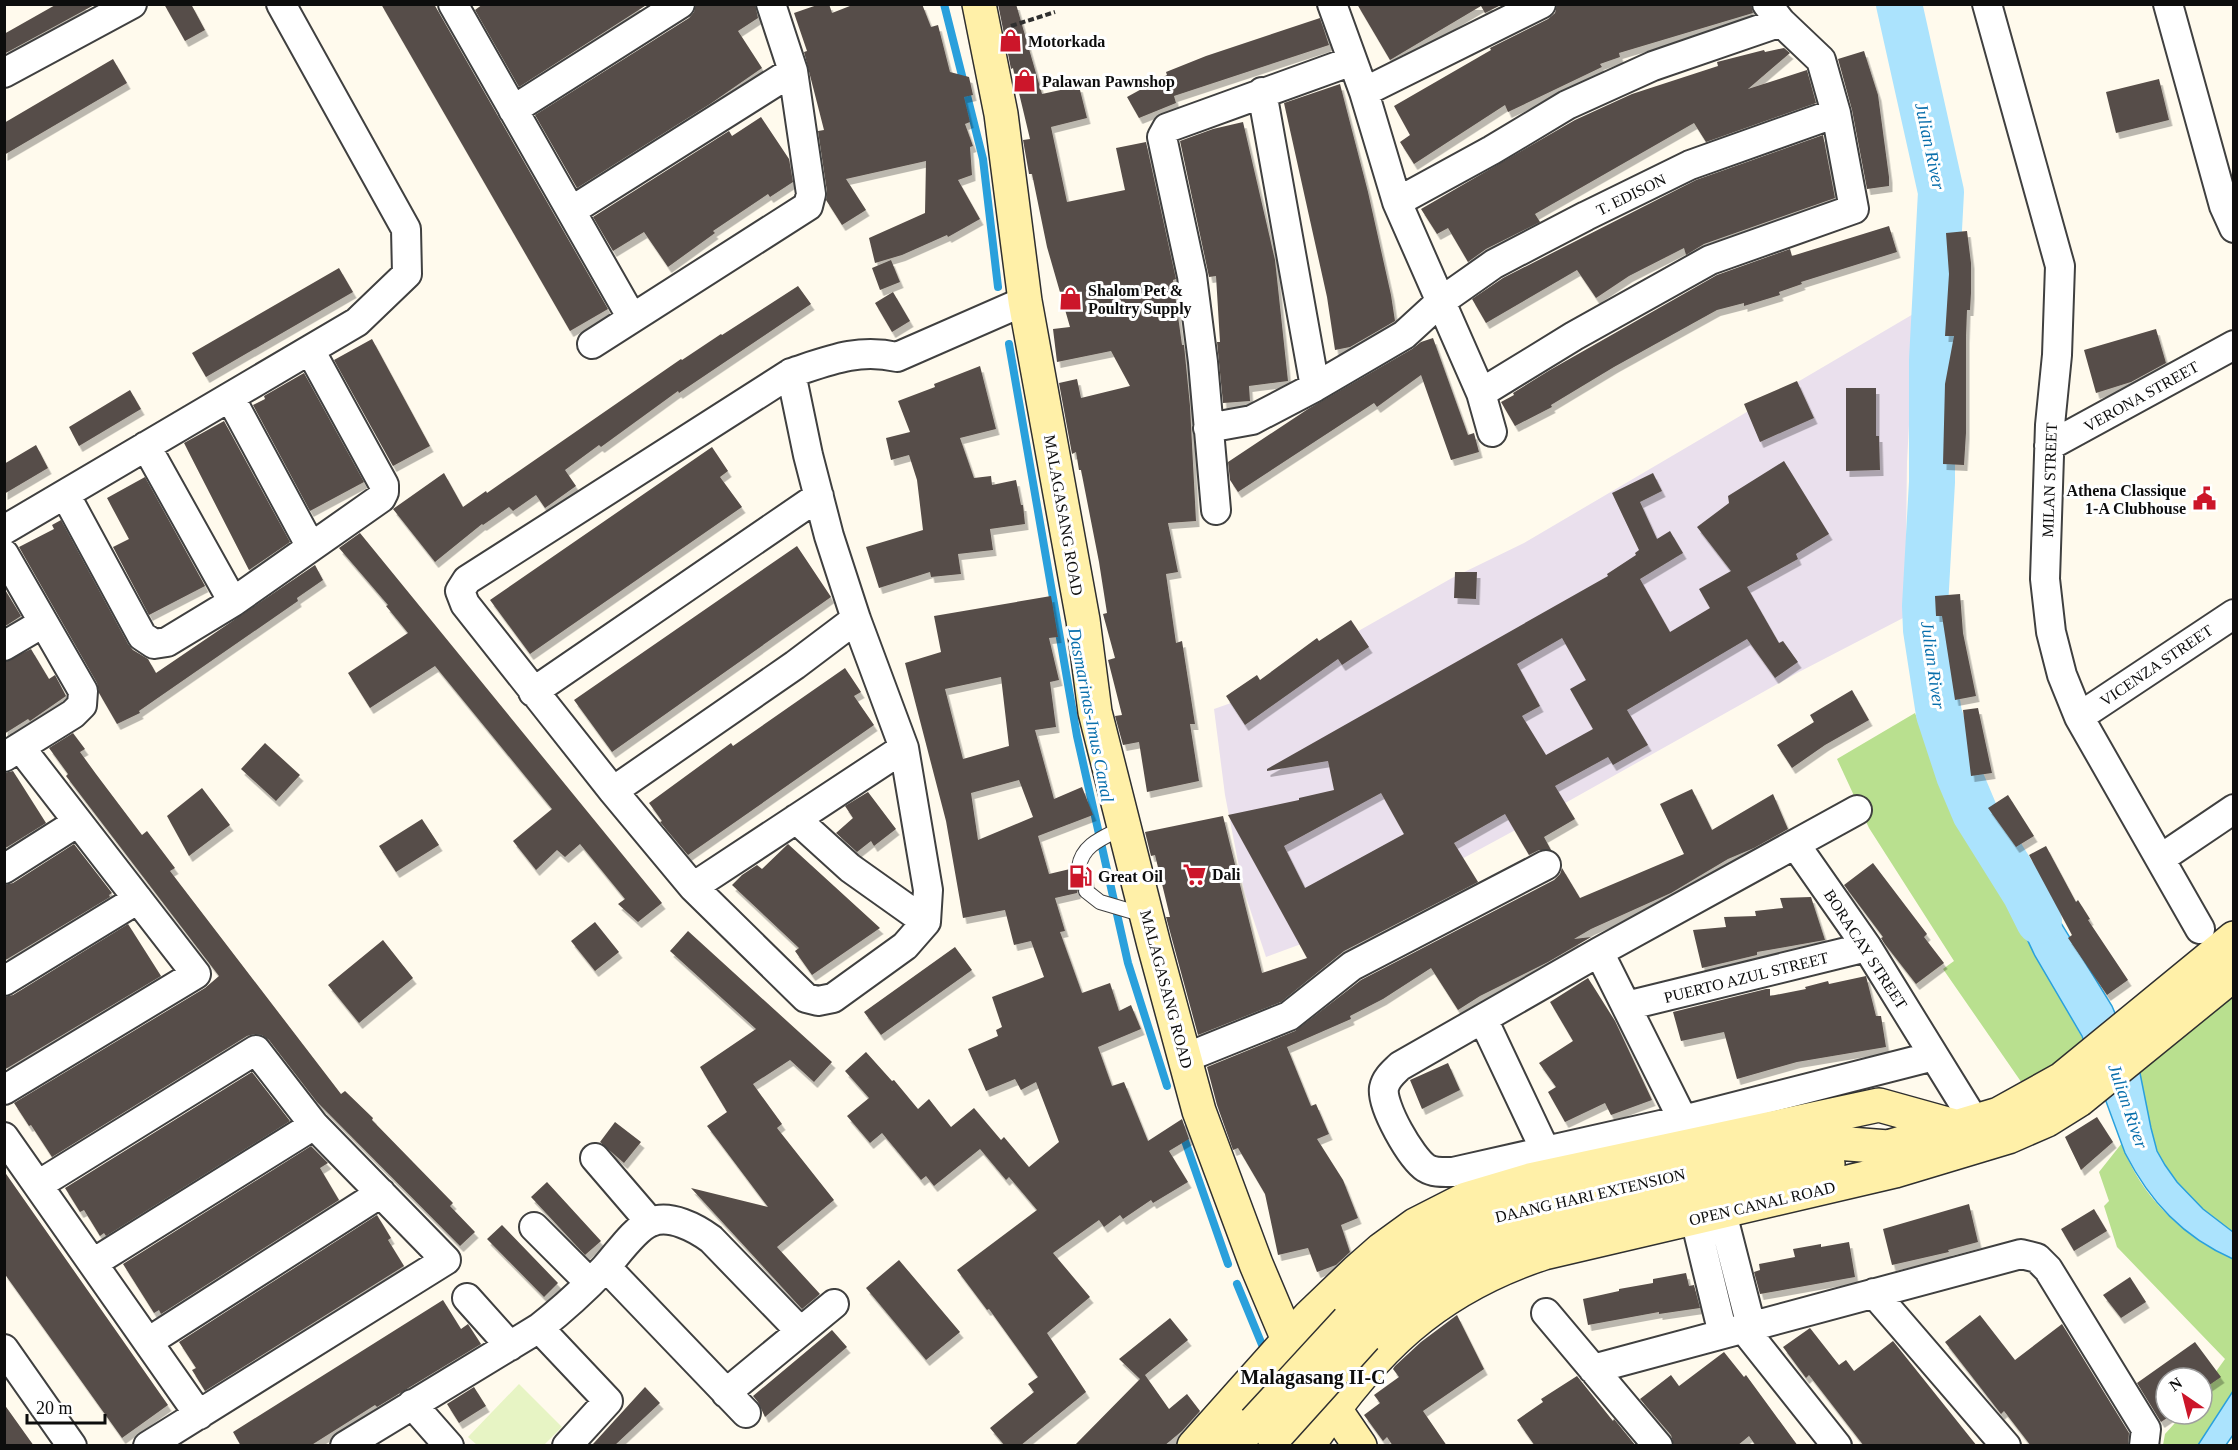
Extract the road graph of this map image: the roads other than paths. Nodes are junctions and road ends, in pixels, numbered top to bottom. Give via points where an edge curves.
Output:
1 (132, 4) edge
2 (281, 4) edge
3 (680, 4) edge
4 (771, 4) edge
5 (1332, 4) edge
6 (1541, 4) edge
7 (1987, 4) edge
8 (2168, 4) edge
9 (454, 5) edge
10 (1774, 13) edge
11 (982, 19) edge
12 (1352, 61) junction
13 (793, 71) junction
14 (4, 73) edge
15 (1262, 92) junction
16 (1364, 92) junction
17 (513, 110) junction
18 (1836, 113) junction
19 (1397, 202) junction
20 (571, 210) junction
21 (2234, 228) edge
22 (1025, 301) junction
23 (1440, 302) junction
24 (632, 318) junction
25 (592, 344) dead end
26 (2234, 345) edge
27 (310, 350) junction
28 (790, 373) junction
29 (1314, 387) junction
30 (1481, 393) junction
31 (230, 397) junction
32 (1208, 428) junction
33 (1492, 432) dead end
34 (146, 446) junction
35 (2049, 446) junction
36 (65, 494) junction
37 (819, 496) junction
38 (1216, 510) dead end
39 (4, 530) edge
40 (310, 548) junction
41 (4, 554) edge
42 (232, 602) junction
43 (2234, 614) edge
44 (856, 619) junction
45 (43, 623) junction
46 (4, 646) edge
47 (533, 692) junction
48 (2079, 717) junction
49 (904, 748) junction
50 (12, 752) edge
51 (613, 791) junction
52 (2234, 809) edge
53 (1857, 810) dead end
54 (796, 819) junction
55 (78, 822) junction
56 (1124, 826) junction
57 (1795, 844) junction
58 (2160, 859) junction
59 (1546, 865) dead end
60 (1079, 867) dead end
61 (4, 869) edge
62 (693, 887) junction
63 (1086, 891) dead end
64 (138, 899) junction
65 (1146, 915) junction
66 (926, 922) junction
67 (2200, 929) dead end
68 (2234, 938) edge
69 (1867, 947) junction
70 (1599, 952) junction
71 (2234, 974) edge
72 (4, 981) edge
73 (1626, 1006) junction
74 (1483, 1019) junction
75 (2141, 1032) junction
76 (1934, 1056) junction
77 (1185, 1058) junction
78 (2071, 1089) junction
79 (4, 1090) edge
80 (1683, 1120) junction
81 (1966, 1124) junction
82 (314, 1125) junction
83 (4, 1137) edge
84 (1545, 1150) junction
85 (595, 1158) dead end
86 (1907, 1168) junction
87 (38, 1185) junction
88 (381, 1193) junction
89 (1709, 1216) junction
90 (651, 1222) junction
91 (534, 1227) dead end
92 (93, 1263) junction
93 (598, 1275) junction
94 (1875, 1293) junction
95 (467, 1298) dead end
96 (834, 1304) dead end
97 (1546, 1313) dead end
98 (539, 1328) junction
99 (1357, 1329) junction
100 (1739, 1330) junction
101 (800, 1331) junction
102 (148, 1342) junction
103 (1289, 1342) junction
104 (510, 1346) junction
105 (4, 1349) edge
106 (1593, 1370) junction
107 (726, 1393) junction
108 (412, 1404) junction
109 (1333, 1408) junction
110 (746, 1413) dead end
111 (199, 1415) junction
112 (1265, 1435) edge
113 (72, 1446) edge
114 (148, 1446) edge
115 (345, 1446) edge
116 (449, 1446) edge
117 (567, 1446) edge
118 (1194, 1446) edge
119 (1233, 1446) edge
120 (1308, 1446) edge
121 (1360, 1446) edge
122 (1658, 1446) edge
123 (1837, 1446) edge
124 (2006, 1446) edge
125 (2144, 1446) edge

1 - 14 street
2 - 27 street via 406,229 407,274 357,322
3 - 17 street
4 - 13 street
5 - 12 street
6 - 16 street
7 - 35 street, MILAN STREET via 2060,266
8 - 21 street via 2224,206
9 - 17 street
10 - 18 street via 1821,60
10 - 19 street via 1567,105
11 - 22 main road, MALAGASANG ROAD via 1001,114
12 - 15 street
12 - 16 street
13 - 20 street
13 - 24 street via 811,194 807,206
15 - 29 street
15 - 32 street via 1167,128 1162,138 1191,276
16 - 19 street
17 - 20 street
18 - 23 street, T. EDISON via 1690,165 1494,264
18 - 30 street via 1854,209 1710,260
19 - 23 street
20 - 24 street
22 - 28 street via 897,357 878,353 845,356
22 - 56 main road, MALAGASANG ROAD via 1083,620 1095,712
23 - 29 street, T. EDISON via 1404,335
23 - 30 street
24 - 25 street
26 - 35 street, VERONA STREET
27 - 31 street
27 - 40 street via 384,485 381,498
28 - 37 street
28 - 47 street via 467,580 460,591 465,604
29 - 32 street, T. EDISON via 1252,420
30 - 33 street
31 - 34 street
31 - 40 street
32 - 38 street
34 - 36 street
34 - 42 street
35 - 48 street, MILAN STREET via 2045,579 2051,632 2062,675
36 - 39 street
36 - 42 street via 142,636 154,644 167,642
37 - 44 street
37 - 47 street
40 - 42 street
41 - 45 street
43 - 48 street, VICENZA STREET
44 - 49 street
44 - 51 street
45 - 46 street
45 - 50 street via 83,691 82,705
47 - 51 street
48 - 58 street, MILAN STREET
49 - 54 street
49 - 66 street via 928,890
50 - 55 street
51 - 62 street
52 - 58 street
53 - 57 street
54 - 62 street
54 - 66 street via 850,868
55 - 61 street
55 - 64 street
56 - 60 lane via 1087,847
56 - 65 main road, MALAGASANG ROAD
57 - 69 street, BORACAY STREET
57 - 70 street
58 - 67 street, MILAN STREET
59 - 77 street via 1352,966 1289,1016
62 - 66 street via 806,998 818,1001 833,998 905,946
63 - 65 lane via 1100,902
64 - 72 street
64 - 79 street via 196,974
65 - 77 main road, MALAGASANG ROAD
68 - 75 main road, OPEN CANAL ROAD
69 - 73 street, PUERTO AZUL STREET
69 - 76 street, BORACAY STREET
70 - 73 street
70 - 74 street
71 - 75 main road, OPEN CANAL ROAD
73 - 80 street
74 - 84 street
74 - 84 street via 1389,1076 1384,1088 1388,1111 1419,1163 1428,1170 1453,1172
75 - 78 main road, OPEN CANAL ROAD
76 - 80 street
76 - 81 street, BORACAY STREET
77 - 103 main road, MALAGASANG ROAD via 1219,1167
78 - 81 main road, DAANG HARI EXTENSION
78 - 86 main road, OPEN CANAL ROAD via 2047,1120 2008,1137
80 - 84 street
81 - 99 main road, DAANG HARI EXTENSION via 1888,1147 1823,1142 1597,1190 1476,1222 1397,1270
81 - 103 main road via 1879,1105 1530,1180 1466,1199 1415,1225 1382,1249 1309,1317
82 - 87 street via 255,1050
82 - 88 street
82 - 92 street
83 - 87 street
85 - 90 street
86 - 89 main road, OPEN CANAL ROAD
86 - 99 main road, DAANG HARI EXTENSION via 1828,1164 1512,1237 1441,1270
87 - 92 street
88 - 102 street
88 - 111 street via 446,1260
89 - 100 street
89 - 109 main road, OPEN CANAL ROAD via 1544,1253 1498,1269 1436,1305 1405,1330
90 - 93 street
90 - 101 street via 666,1219 698,1229
91 - 93 street
92 - 102 street
93 - 98 street
93 - 107 street
94 - 100 street
94 - 124 street
94 - 125 street via 2021,1254 2037,1258 2049,1269 2146,1429
95 - 104 street
96 - 101 street
97 - 106 street
98 - 104 street
98 - 117 street via 608,1401
99 - 112 main road, DAANG HARI EXTENSION, bridge
100 - 106 street
100 - 123 street
101 - 107 street
102 - 111 street
103 - 109 main road, MALAGASANG ROAD
103 - 118 main road
104 - 108 street
105 - 113 street
106 - 122 street
107 - 110 street
108 - 115 street
108 - 116 street
109 - 120 main road, OPEN CANAL ROAD
109 - 121 main road, MALAGASANG ROAD
111 - 114 street
112 - 119 main road, DAANG HARI EXTENSION

